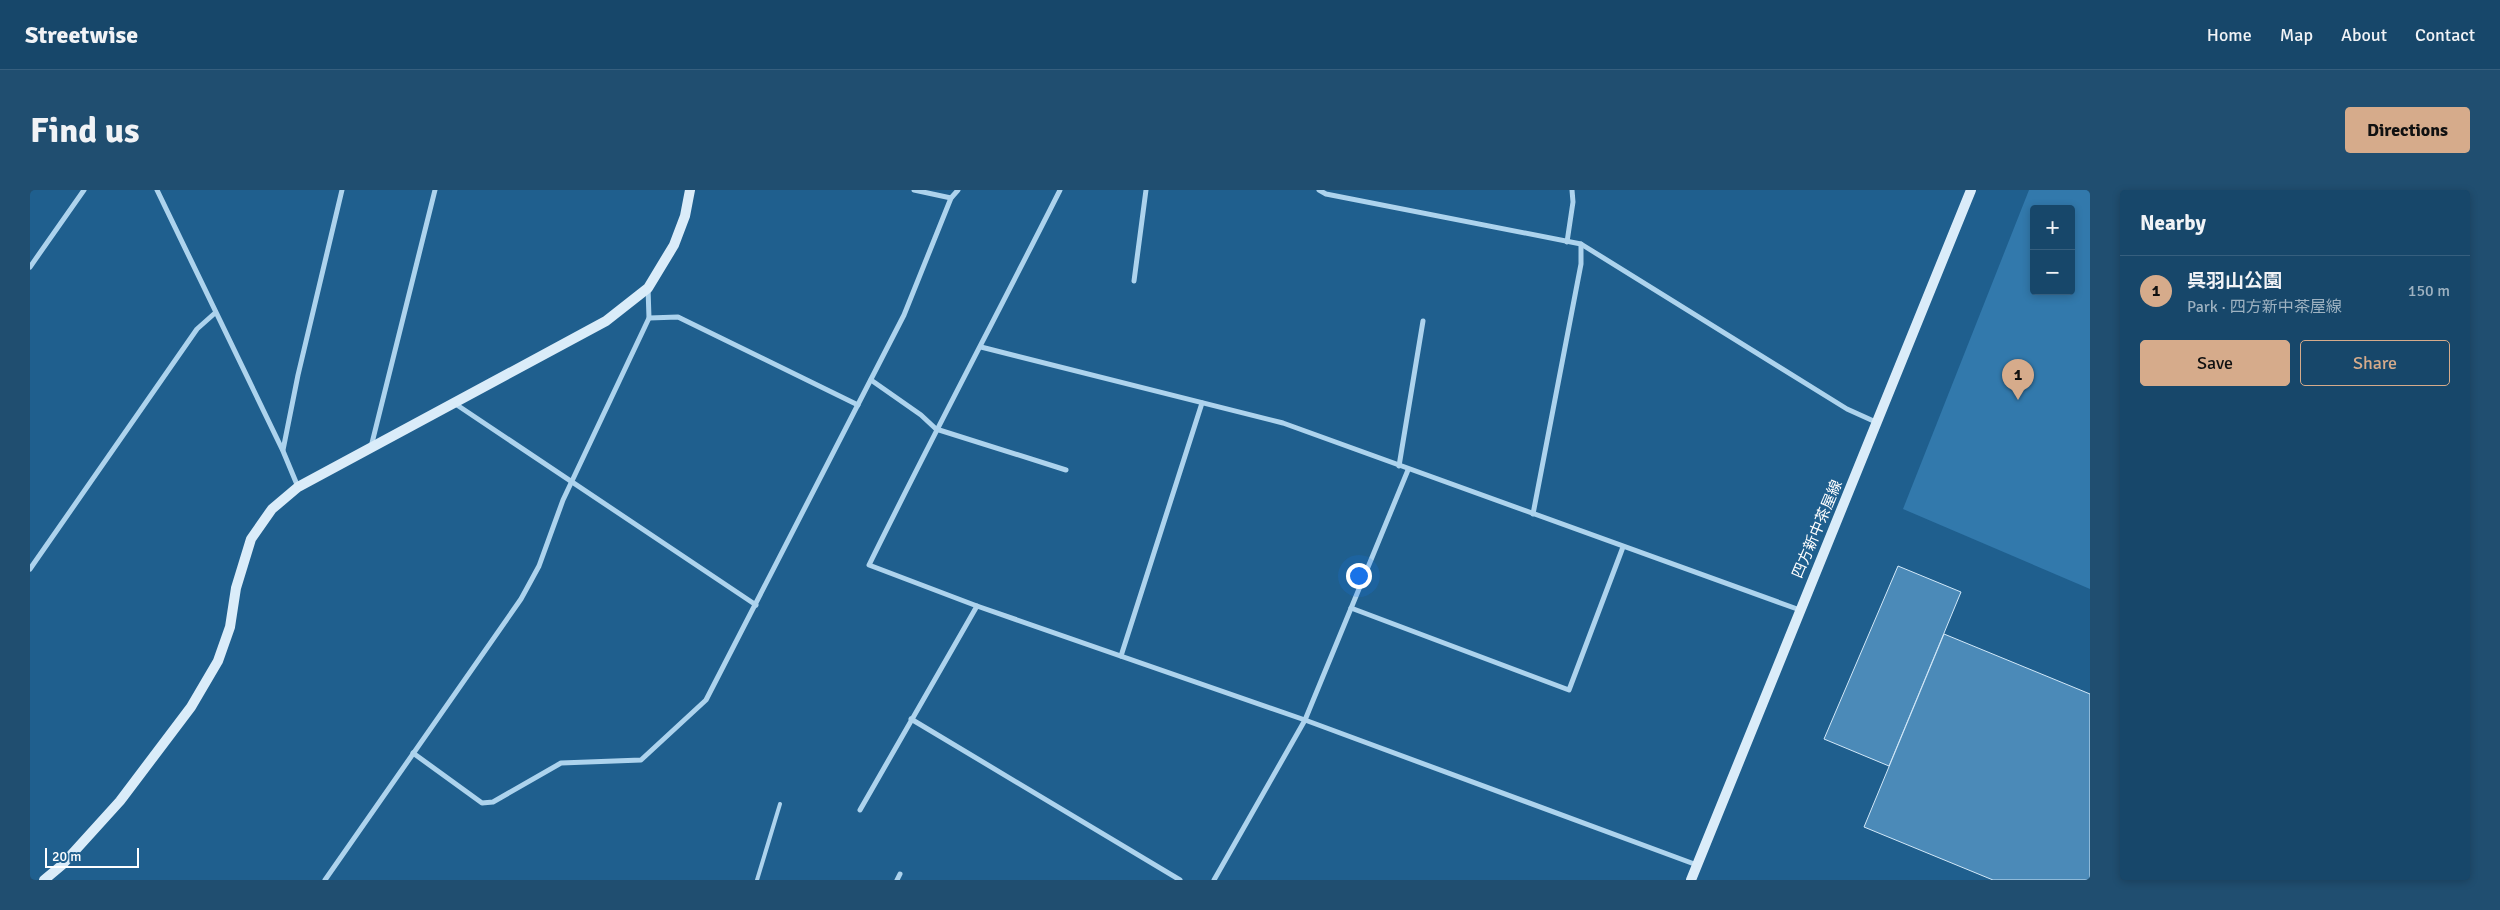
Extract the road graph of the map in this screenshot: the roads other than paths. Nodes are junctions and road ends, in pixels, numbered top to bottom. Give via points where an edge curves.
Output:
1 (84, 190) edge
2 (157, 190) edge
3 (342, 190) edge
4 (435, 190) edge
5 (690, 190) edge
6 (914, 190) edge
7 (958, 190) edge
8 (1060, 190) edge
9 (1146, 190) edge
10 (1319, 190) edge
11 (1572, 190) edge
12 (1971, 190) edge
13 (951, 198) junction
14 (1567, 242) junction
15 (1581, 244) junction
16 (30, 267) edge
17 (1134, 281) dead end
18 (648, 288) junction
19 (215, 313) junction
20 (649, 318) junction
21 (1424, 321) dead end
22 (981, 347) junction
23 (871, 380) junction
24 (454, 402) junction
25 (1202, 403) junction
26 (858, 405) junction
27 (1878, 422) junction
28 (936, 429) junction
29 (371, 448) junction
30 (283, 451) junction
31 (1399, 466) junction
32 (1066, 470) dead end
33 (1408, 470) junction
34 (572, 482) junction
35 (298, 487) junction
36 (1533, 514) junction
37 (1623, 547) junction
38 (30, 569) edge
39 (756, 605) junction
40 (977, 606) junction
41 (1351, 608) junction
42 (1800, 610) junction
43 (1121, 656) junction
44 (911, 718) junction
45 (1305, 720) junction
46 (413, 753) junction
47 (780, 804) dead end
48 (860, 810) dead end
49 (1697, 866) junction
50 (900, 874) dead end
51 (44, 880) edge
52 (325, 880) edge
53 (757, 880) edge
54 (897, 880) edge
55 (1180, 880) edge
56 (1214, 880) edge
57 (1691, 880) edge

1 - 16 street
2 - 19 street
3 - 30 street
4 - 29 street
5 - 18 street via 674,245
6 - 13 street
7 - 13 street
8 - 22 street
9 - 17 street
10 - 14 street
11 - 14 street
12 - 27 street, 四方新中茶屋線
13 - 23 street via 904,314
14 - 15 street
15 - 27 street via 1846,408
15 - 36 street via 1581,264
18 - 20 street
18 - 24 street via 606,321
19 - 30 street
19 - 38 street via 197,329
20 - 26 street via 678,317
20 - 34 street
21 - 31 street
22 - 25 street
22 - 28 street
23 - 26 street
23 - 28 street
24 - 29 street
24 - 34 street
25 - 31 street via 1283,423
25 - 43 street
26 - 39 street
27 - 42 street, 四方新中茶屋線
28 - 32 street
28 - 40 street via 869,565
29 - 35 street
30 - 35 street
31 - 33 street
33 - 36 street
33 - 41 street
34 - 39 street
34 - 46 street via 539,566 521,599
35 - 51 street via 272,509 251,539 221,653 191,707 120,801 62,865
36 - 37 street
37 - 41 street via 1568,690
37 - 42 street
39 - 46 street via 706,700 641,760 561,763 493,802 482,803
40 - 43 street
40 - 44 street
41 - 45 street
42 - 49 street, 四方新中茶屋線
43 - 45 street
44 - 48 street
44 - 55 street
45 - 49 street
45 - 56 street
46 - 52 street
47 - 53 lane
49 - 57 street, 四方新中茶屋線
50 - 54 street

